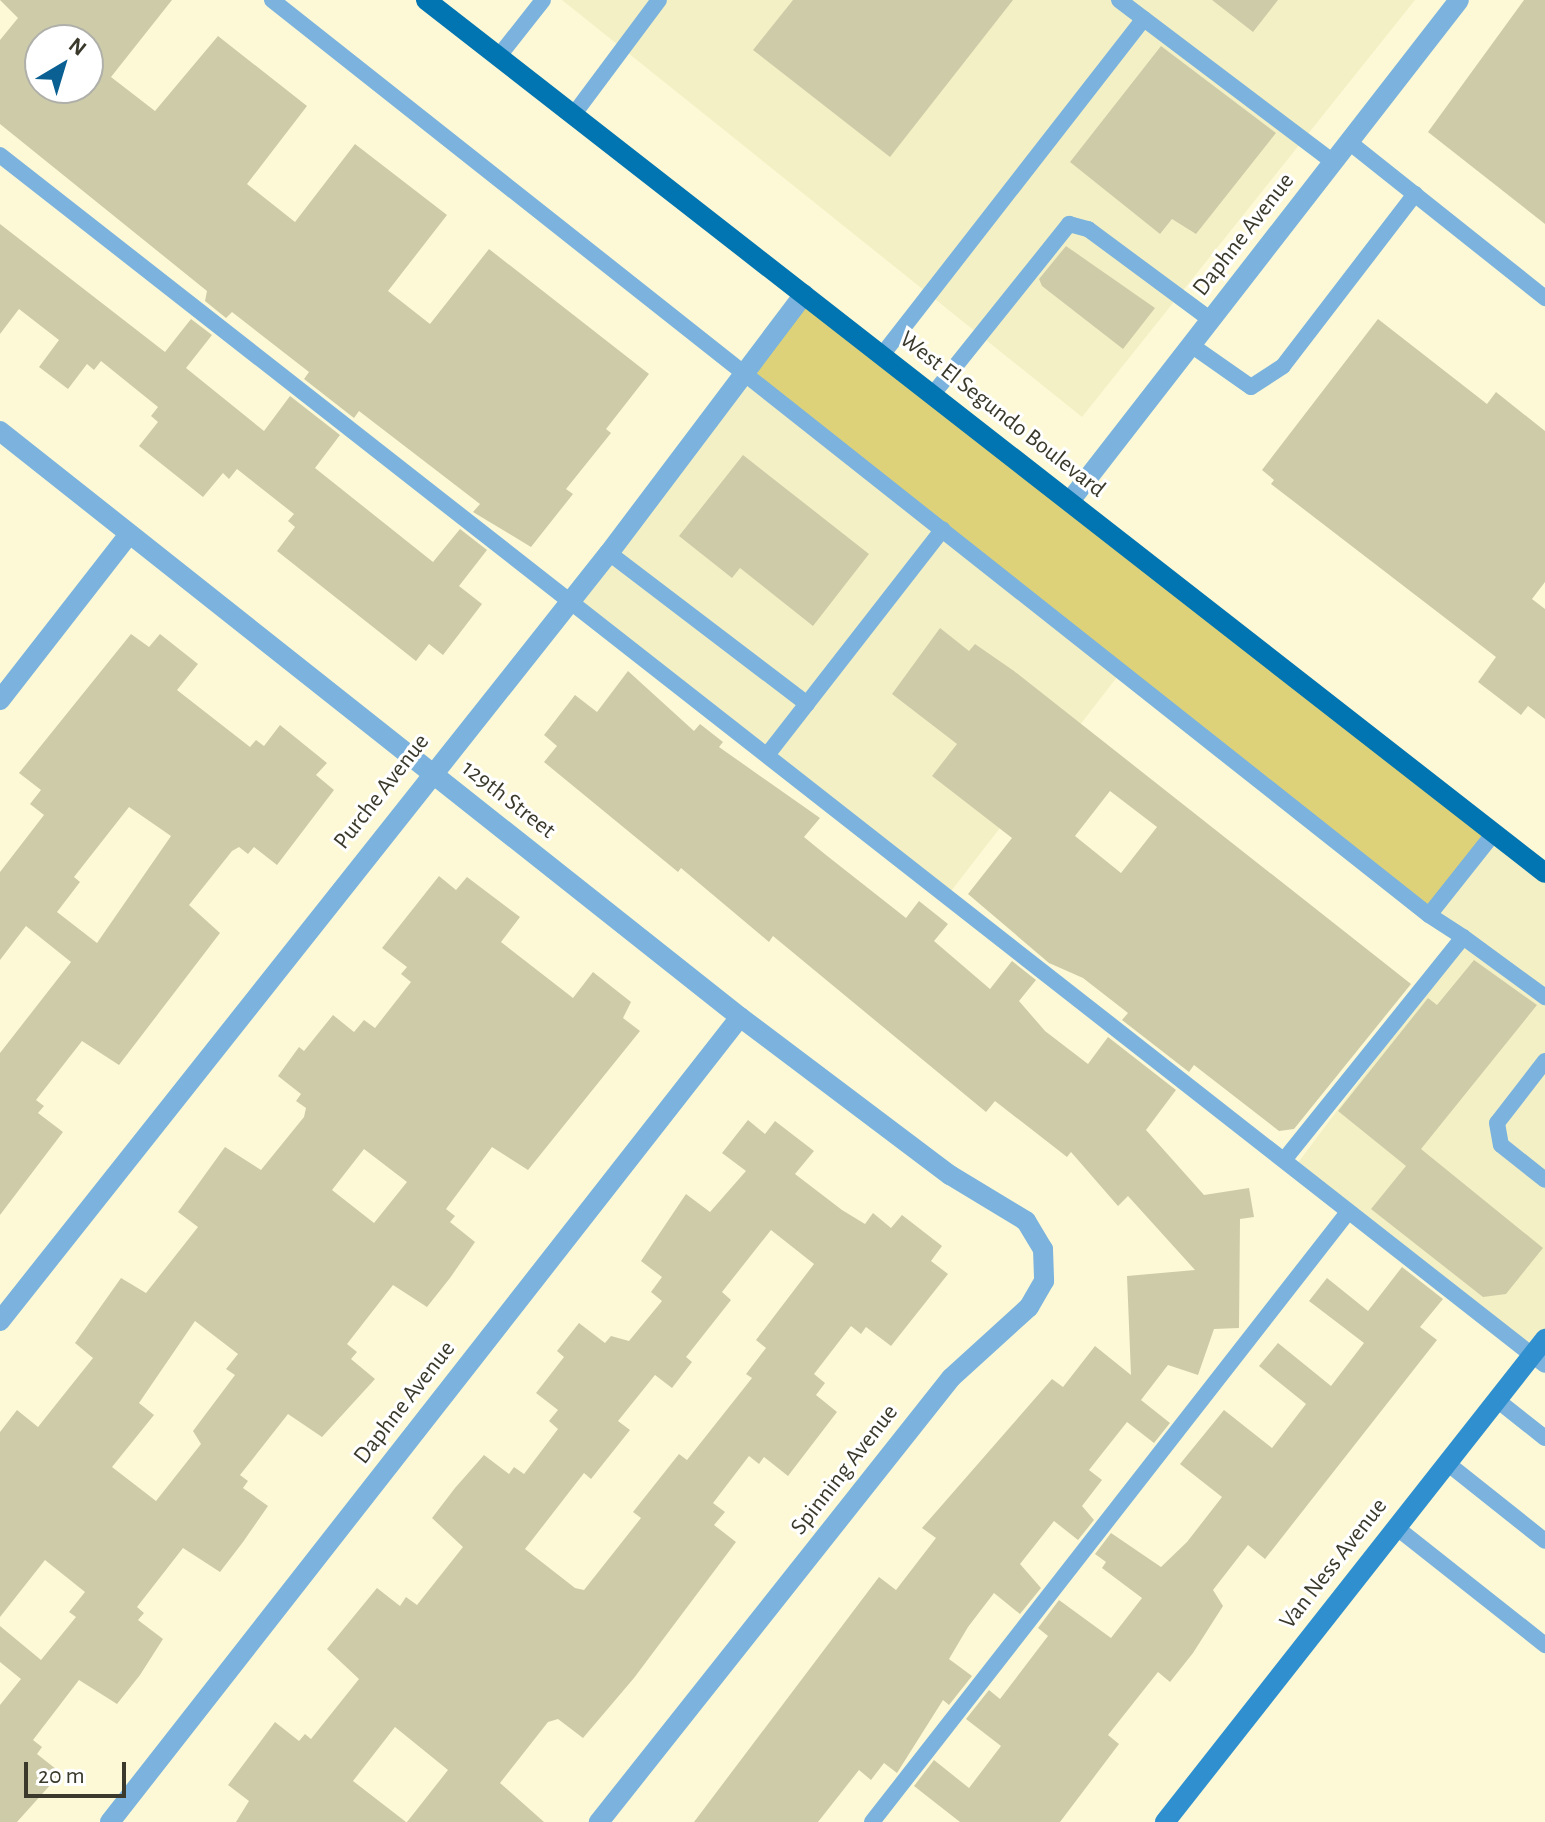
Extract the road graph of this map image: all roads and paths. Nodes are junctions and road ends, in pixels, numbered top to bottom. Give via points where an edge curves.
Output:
1 (272, 0) edge
2 (426, 0) edge
3 (543, 0) edge
4 (659, 0) edge
5 (1119, 0) edge
6 (1459, 0) edge
7 (1144, 19) junction
8 (499, 56) junction
9 (574, 114) junction
10 (1349, 142) junction
11 (0, 155) edge
12 (1333, 162) junction
13 (1415, 194) junction
14 (804, 294) junction
15 (1545, 298) edge
16 (1211, 320) junction
17 (1191, 345) junction
18 (882, 355) junction
19 (746, 373) junction
20 (933, 394) junction
21 (0, 431) edge
22 (1070, 501) junction
23 (943, 529) junction
24 (129, 534) junction
25 (609, 553) junction
26 (570, 600) junction
27 (0, 700) edge
28 (807, 704) junction
29 (767, 755) junction
30 (430, 772) junction
31 (1494, 833) junction
32 (1542, 863) edge
33 (1429, 915) junction
34 (1463, 937) junction
35 (1545, 997) edge
36 (740, 1017) junction
37 (1545, 1061) edge
38 (1284, 1160) junction
39 (950, 1175) joint
40 (1545, 1180) edge
41 (1348, 1212) junction
42 (0, 1321) edge
43 (1541, 1353) edge
44 (1497, 1400) junction
45 (1545, 1438) edge
46 (1447, 1463) junction
47 (1397, 1528) junction
48 (1545, 1541) edge
49 (1545, 1645) edge
50 (110, 1822) edge
51 (599, 1822) edge
52 (872, 1822) edge
53 (1165, 1822) edge

1 - 19 lane
2 - 8 main road, West El Segundo Boulevard
3 - 8 lane
4 - 9 lane
5 - 7 lane
6 - 10 street, Daphne Avenue
7 - 12 lane
7 - 18 lane
8 - 9 main road, West El Segundo Boulevard
9 - 14 main road, West El Segundo Boulevard
10 - 12 street, Daphne Avenue
10 - 13 lane
11 - 26 lane
12 - 16 street, Daphne Avenue
13 - 15 lane
13 - 17 lane via 1283,366 1251,387
14 - 18 main road, West El Segundo Boulevard
14 - 19 street, Purche Avenue
16 - 17 street, Daphne Avenue
16 - 20 lane via 1088,229 1069,224
17 - 22 street, Daphne Avenue
18 - 20 main road, West El Segundo Boulevard
19 - 23 lane
19 - 25 street, Purche Avenue
20 - 22 main road, West El Segundo Boulevard
21 - 24 street, 129th Street
22 - 31 main road, West El Segundo Boulevard
23 - 28 lane
23 - 33 lane
24 - 27 street
24 - 30 street, 129th Street
25 - 26 street, Purche Avenue
25 - 28 lane
26 - 29 lane
26 - 30 street, Purche Avenue
28 - 29 lane
29 - 38 lane
30 - 36 street, 129th Street
30 - 42 street, Purche Avenue
31 - 32 main road, West El Segundo Boulevard
31 - 33 lane
33 - 34 lane
34 - 35 lane
34 - 38 lane
36 - 39 street, 129th Street
36 - 50 street, Daphne Avenue
37 - 40 lane via 1497,1123 1501,1145
38 - 41 lane
39 - 51 street, Spinning Avenue via 1026,1221 1043,1249 1044,1281 1029,1307 951,1378
41 - 43 lane
41 - 52 lane
43 - 44 main road, Van Ness Avenue
44 - 45 lane
44 - 46 main road, Van Ness Avenue
46 - 47 main road, Van Ness Avenue
46 - 48 lane
47 - 49 lane
47 - 53 main road, Van Ness Avenue

